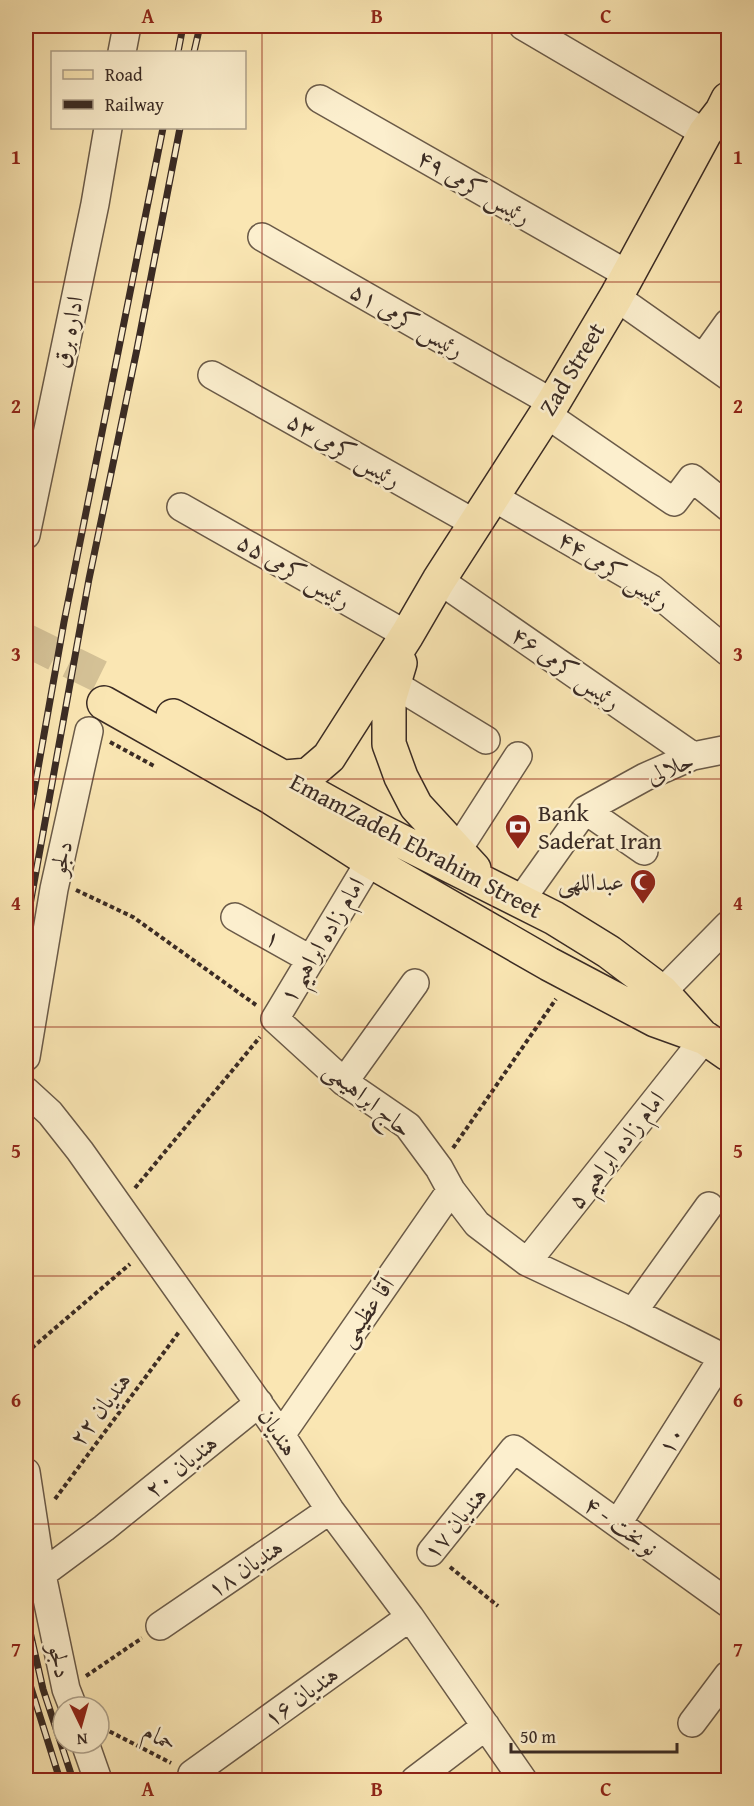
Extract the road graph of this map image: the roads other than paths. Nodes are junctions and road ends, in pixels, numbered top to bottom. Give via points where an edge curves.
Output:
1 (127, 26) edge
2 (523, 26) edge
3 (122, 51) edge
4 (320, 99) dead end
5 (721, 114) edge
6 (108, 129) edge
7 (262, 237) dead end
8 (622, 286) junction
9 (729, 323) edge
10 (703, 358) junction
11 (212, 375) dead end
12 (729, 376) edge
13 (549, 409) junction
14 (493, 497) junction
15 (181, 507) dead end
16 (729, 507) edge
17 (476, 525) junction
18 (26, 535) edge
19 (439, 580) junction
20 (407, 635) junction
21 (729, 652) edge
22 (394, 684) junction
23 (101, 705) junction
24 (486, 740) dead end
25 (729, 749) edge
26 (518, 756) dead end
27 (693, 756) junction
28 (285, 777) junction
29 (585, 810) junction
30 (457, 851) junction
31 (644, 851) dead end
32 (370, 861) junction
33 (507, 895) junction
34 (235, 917) dead end
35 (554, 918) junction
36 (729, 925) edge
37 (310, 959) junction
38 (560, 970) junction
39 (415, 983) dead end
40 (662, 993) junction
41 (275, 1019) joint
42 (717, 1046) edge
43 (26, 1057) edge
44 (344, 1082) junction
45 (26, 1091) edge
46 (445, 1179) junction
47 (709, 1206) dead end
48 (527, 1262) junction
49 (633, 1312) junction
50 (726, 1359) edge
51 (259, 1403) junction
52 (281, 1435) junction
53 (514, 1449) joint
54 (26, 1473) edge
55 (330, 1510) junction
56 (618, 1524) junction
57 (431, 1552) road end
58 (42, 1574) junction
59 (729, 1603) edge
60 (410, 1617) junction
61 (160, 1626) road end
62 (729, 1675) edge
63 (68, 1695) edge
64 (692, 1724) dead end
65 (486, 1726) junction
66 (89, 1755) edge
67 (192, 1774) road end
68 (98, 1780) edge
69 (415, 1780) edge
70 (523, 1780) edge

1 - 3 street
2 - 5 street
4 - 8 street, رئیس کرمی ۴۹
5 - 8 main road, Zad Street
6 - 18 street, اداره برق
7 - 13 street, رئیس کرمی ۵۱
8 - 10 street, رئیس کرمی ۴۹
8 - 13 main road, Zad Street
9 - 10 street
10 - 12 street, رئیس کرمی ۴۹
11 - 17 street, رئیس کرمی ۵۳
13 - 14 main road, Zad Street
13 - 16 street, رئیس کرمی ۵۱ via 674,502 692,478
14 - 17 main road, Zad Street
14 - 21 street, رئیس کرمی ۴۴ via 652,589
15 - 20 street, رئیس کرمی ۵۵
17 - 19 main road, Zad Street
19 - 20 main road, Zad Street
19 - 27 street, رئیس کرمی ۴۶
20 - 22 main road
20 - 28 main road via 329,757 308,775
22 - 24 street
22 - 30 main road via 389,700 389,744 401,777 416,806
23 - 28 main road, EmamZadeh Ebrahim Street
23 - 32 main road, EmamZadeh Ebrahim Street via 272,798
23 - 43 street, دلجو via 56,880
25 - 27 street, جلالی
26 - 30 street
27 - 29 street, جلالی
28 - 33 main road, EmamZadeh Ebrahim Street
29 - 31 street
29 - 33 street, جلالی
30 - 33 main road
32 - 37 street, امام زاده ابراهیم ۱
32 - 38 main road, EmamZadeh Ebrahim Street
33 - 35 main road, EmamZadeh Ebrahim Street
34 - 37 street, ۱
35 - 38 main road via 569,935 572,946
35 - 40 main road, EmamZadeh Ebrahim Street via 609,952
36 - 40 street
37 - 41 street, امام زاده ابراهیم ۱
38 - 42 main road, EmamZadeh Ebrahim Street via 655,1020
39 - 44 street
40 - 42 main road, EmamZadeh Ebrahim Street
41 - 44 street, حاج ابراهیمی
42 - 48 street, امام زاده ابراهیم ۵
44 - 46 street, حاج ابراهیمی via 408,1126
45 - 51 street, هندیان via 50,1113
46 - 48 street, حاج ابراهیمی via 477,1224
46 - 52 street, آقا عظیمی
47 - 49 street
48 - 49 street, حاج ابراهیمی
49 - 50 street, حاج ابراهیمی
50 - 56 street, ۱۰
51 - 52 street, هندیان
51 - 58 street, هندیان ۲۰
52 - 55 street, هندیان
53 - 56 street, ۴ - نوبخت
53 - 57 street, هندیان ۱۷
54 - 58 street, دلجو
55 - 60 street, هندیان
55 - 61 street, هندیان ۱۸
56 - 59 street, ۴ - نوبخت
58 - 63 street, دلجو
60 - 65 street, هندیان
60 - 67 street, هندیان ۱۶
62 - 64 street
65 - 69 street
65 - 70 street, هندیان
66 - 68 street

